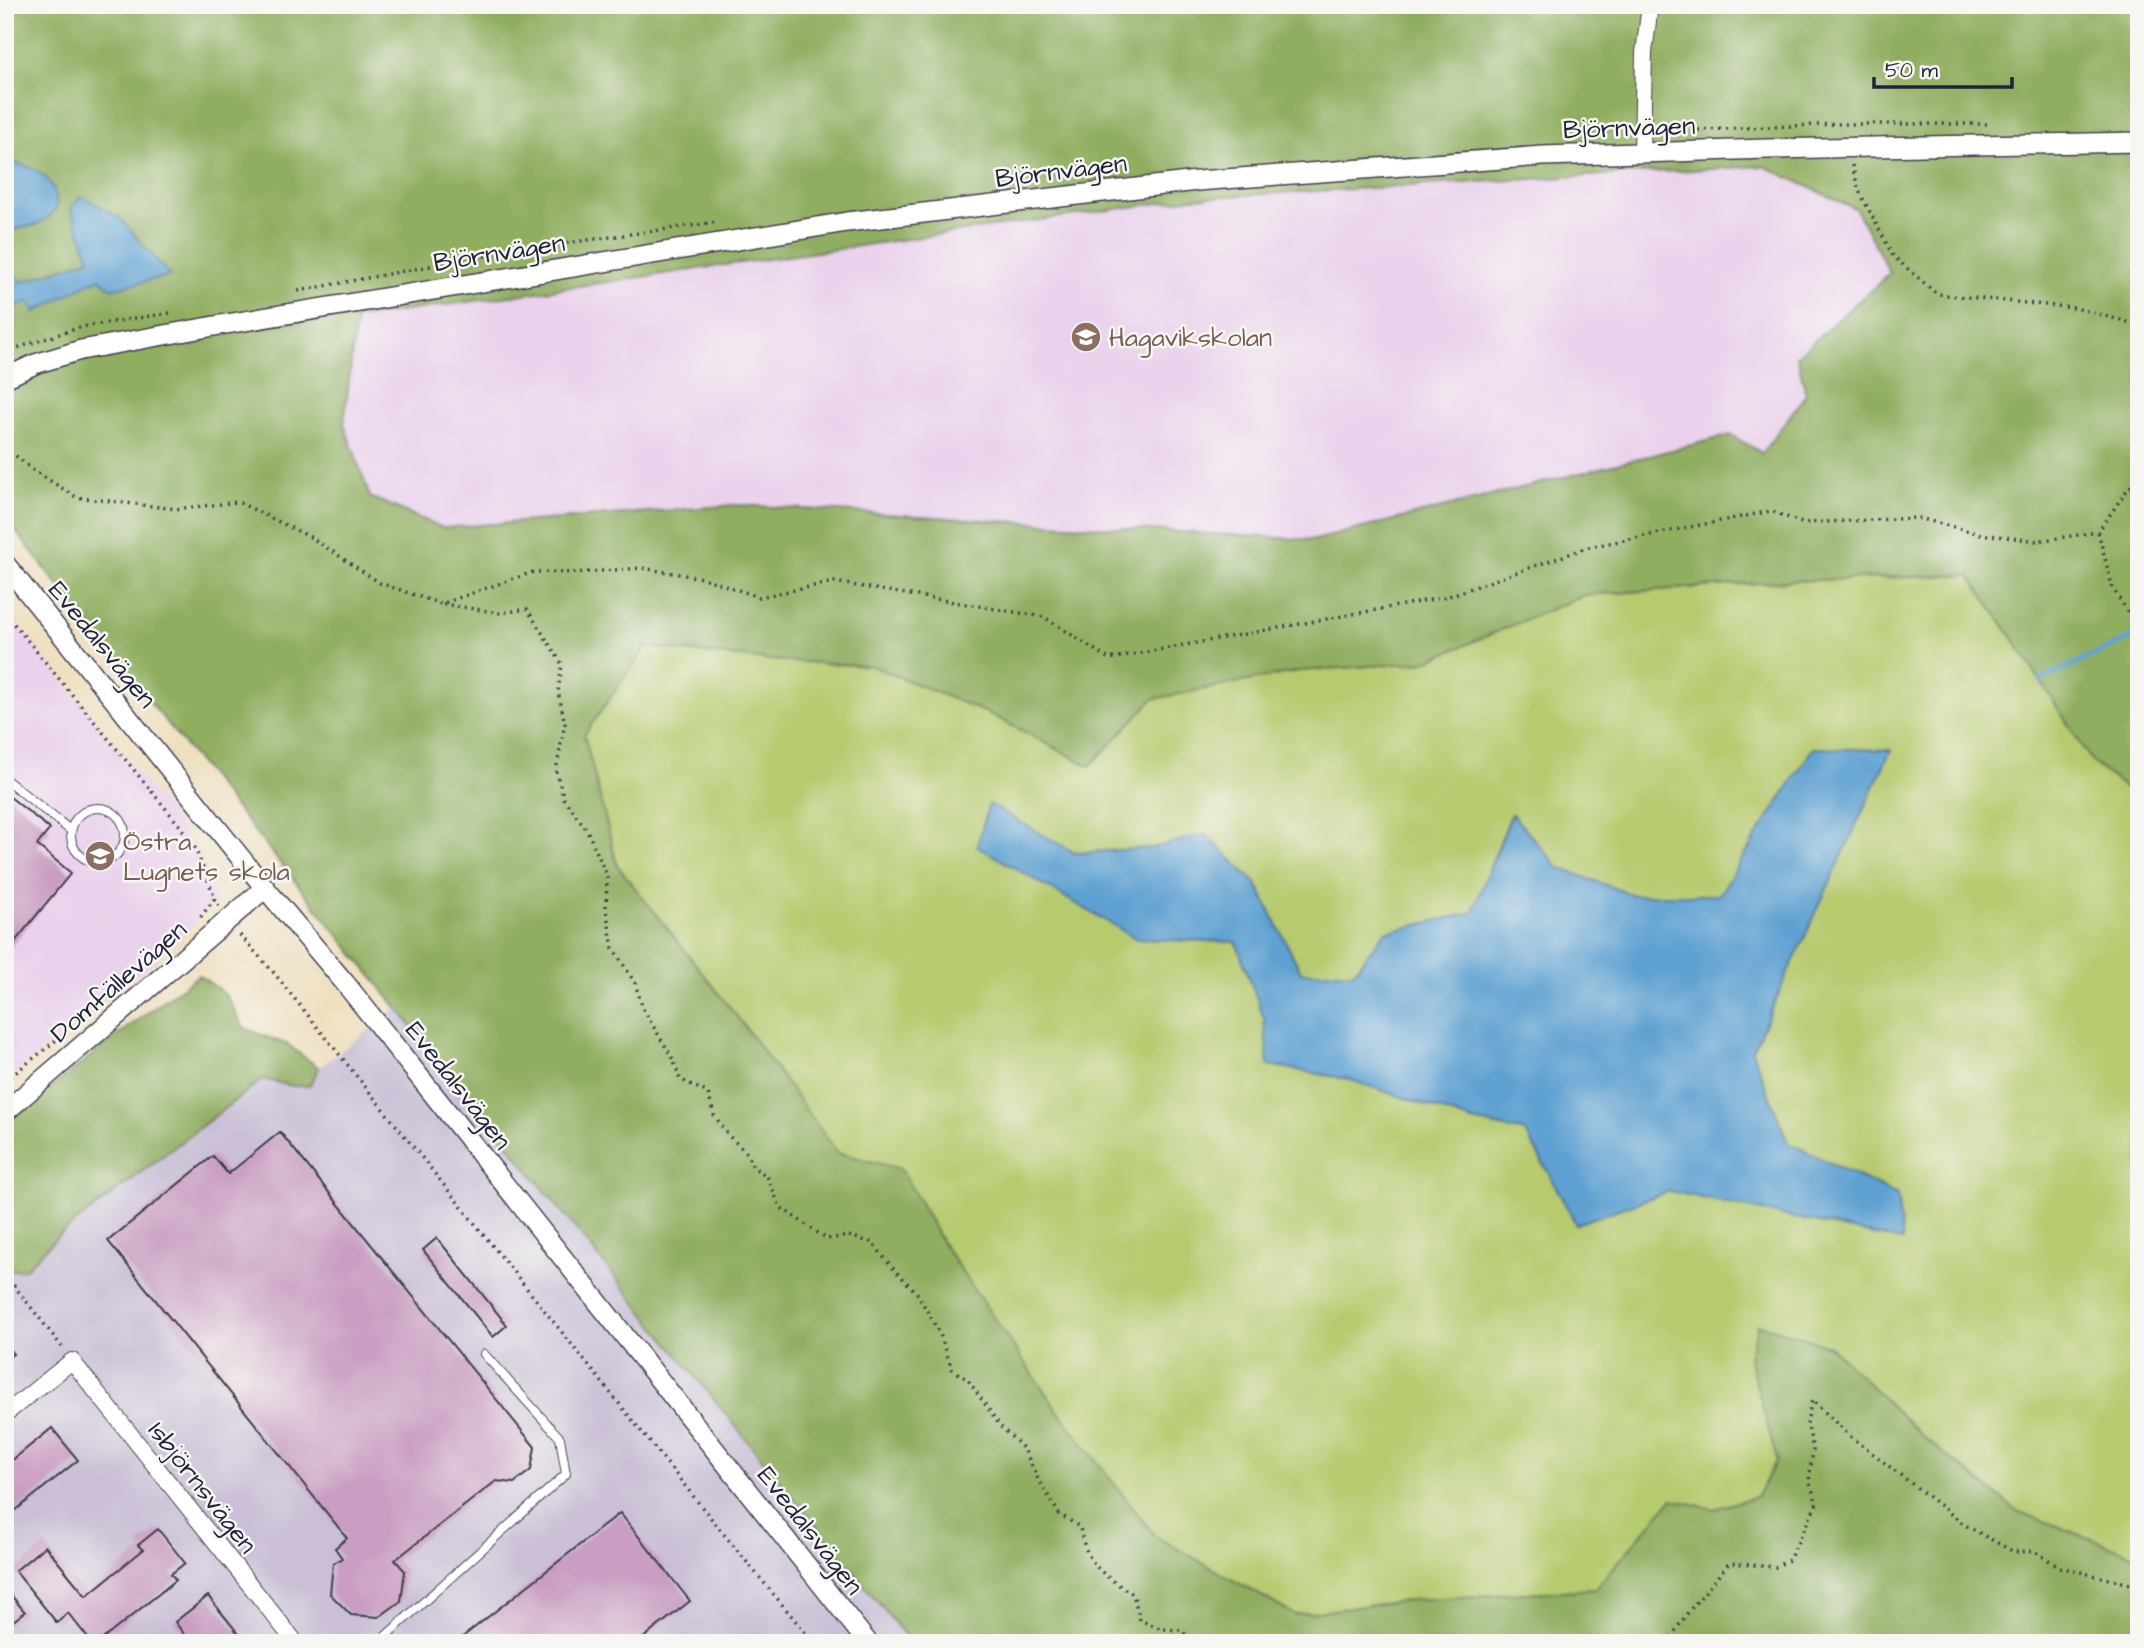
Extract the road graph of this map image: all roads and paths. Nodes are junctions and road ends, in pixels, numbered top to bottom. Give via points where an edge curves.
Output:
1 (1650, 5) edge
2 (1851, 124) dead end
3 (2139, 142) edge
4 (1852, 148) junction
5 (1642, 153) junction
6 (2139, 325) edge
7 (5, 378) edge
8 (5, 447) edge
9 (2139, 484) edge
10 (2098, 532) junction
11 (5, 564) edge
12 (441, 604) junction
13 (5, 613) edge
14 (2136, 622) edge
15 (5, 779) edge
16 (71, 830) junction
17 (265, 888) junction
18 (215, 898) junction
19 (228, 921) junction
20 (194, 924) dead end
21 (68, 1031) dead end
22 (5, 1081) edge
23 (5, 1112) edge
24 (5, 1274) edge
25 (484, 1354) dead end
26 (72, 1361) junction
27 (5, 1414) edge
28 (2139, 1586) edge
29 (296, 1643) edge
30 (378, 1643) edge
31 (814, 1643) edge
32 (867, 1643) edge
33 (1192, 1643) edge
34 (1667, 1643) edge

1 - 5 street
2 - 4 path
3 - 4 street, Björnvägen
4 - 5 street, Björnvägen
4 - 6 path via 1859,191 1893,256 1937,294 2075,308
5 - 7 street, Björnvägen via 1197,181 847,222 93,348 58,356
8 - 12 path via 76,497 176,509 238,502 312,538 380,583
9 - 10 path via 2129,487
10 - 12 path via 2037,541 1981,534 1918,517 1802,523 1771,511 1589,547 1446,597 1109,659 1044,617 834,582 759,597 703,578 642,568 533,572
10 - 14 path via 2113,589
11 - 17 street, Evedalsvägen
12 - 33 path via 500,613 527,609 562,664 558,692 565,723 556,771 561,790 587,830 607,876 606,909 613,948 635,983 643,1009 680,1079 708,1093 714,1115 747,1153 753,1167 767,1176 780,1207 827,1239 849,1236 873,1243 917,1293 940,1334 952,1369 968,1380 1001,1427 1024,1449 1059,1514 1080,1527 1083,1546 1101,1573 1133,1594 1140,1620 1162,1629 1182,1630
13 - 18 path via 180,826 195,848
15 - 16 lane
16 - 16 lane via 73,847 93,862 110,860 125,837 120,819 105,808 78,815
17 - 19 street, Domfällevägen
17 - 32 street, Evedalsvägen
18 - 19 path
18 - 20 path
19 - 23 street, Domfällevägen
19 - 31 path
21 - 22 path
24 - 26 path
25 - 30 lane via 560,1438 566,1474
26 - 27 street
26 - 29 street, Isbjörnsvägen
28 - 34 path via 2059,1567 2035,1551 2014,1552 1965,1525 1850,1436 1812,1400 1807,1422 1813,1450 1809,1480 1817,1503 1789,1560 1775,1567 1729,1563

